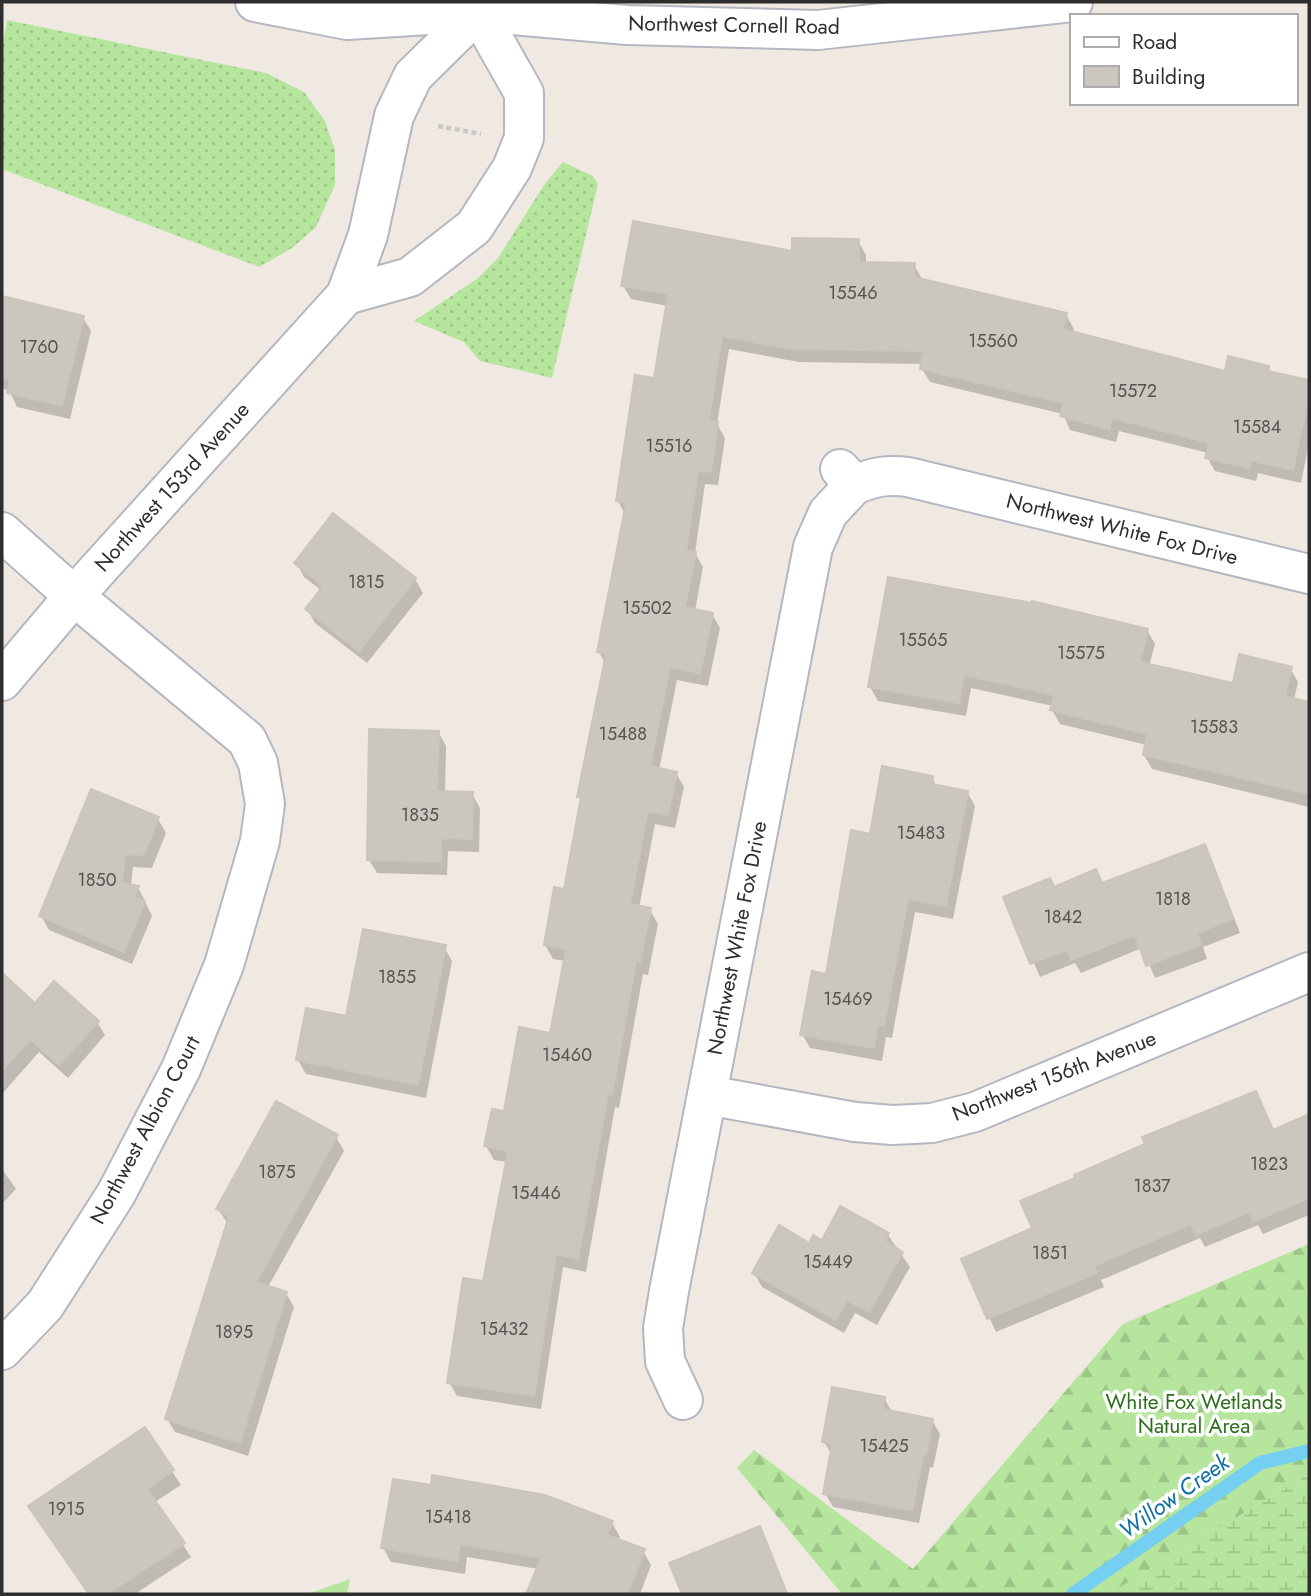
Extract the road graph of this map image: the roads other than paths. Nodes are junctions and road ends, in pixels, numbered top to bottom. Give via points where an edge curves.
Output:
1 (255, 2) edge
2 (1073, 2) edge
3 (473, 5) edge
4 (346, 295) junction
5 (2, 532) edge
6 (1309, 574) edge
7 (74, 596) junction
8 (2, 681) edge
9 (1309, 972) edge
10 (707, 1095) junction
11 (2, 1350) edge
12 (683, 1401) dead end

1 - 3 street, Northwest Cornell Road via 347,20
2 - 3 street, Northwest Cornell Road via 818,30 627,24
3 - 4 street, Northwest 153rd Avenue via 413,76 394,116 368,235
3 - 4 street via 524,93 524,138 512,168 474,227 410,277
4 - 7 street, Northwest 153rd Avenue
5 - 7 street, Northwest Albion Court
6 - 10 street, Northwest White Fox Drive via 908,477 847,477 813,547
7 - 8 street, Northwest 153rd Avenue
7 - 11 street, Northwest Albion Court via 247,740 258,763 265,804 260,841 224,965 181,1069 116,1194 45,1305
9 - 10 street, Northwest 156th Avenue via 975,1112 932,1123 855,1122
10 - 12 street, Northwest White Fox Drive via 663,1328 665,1361

